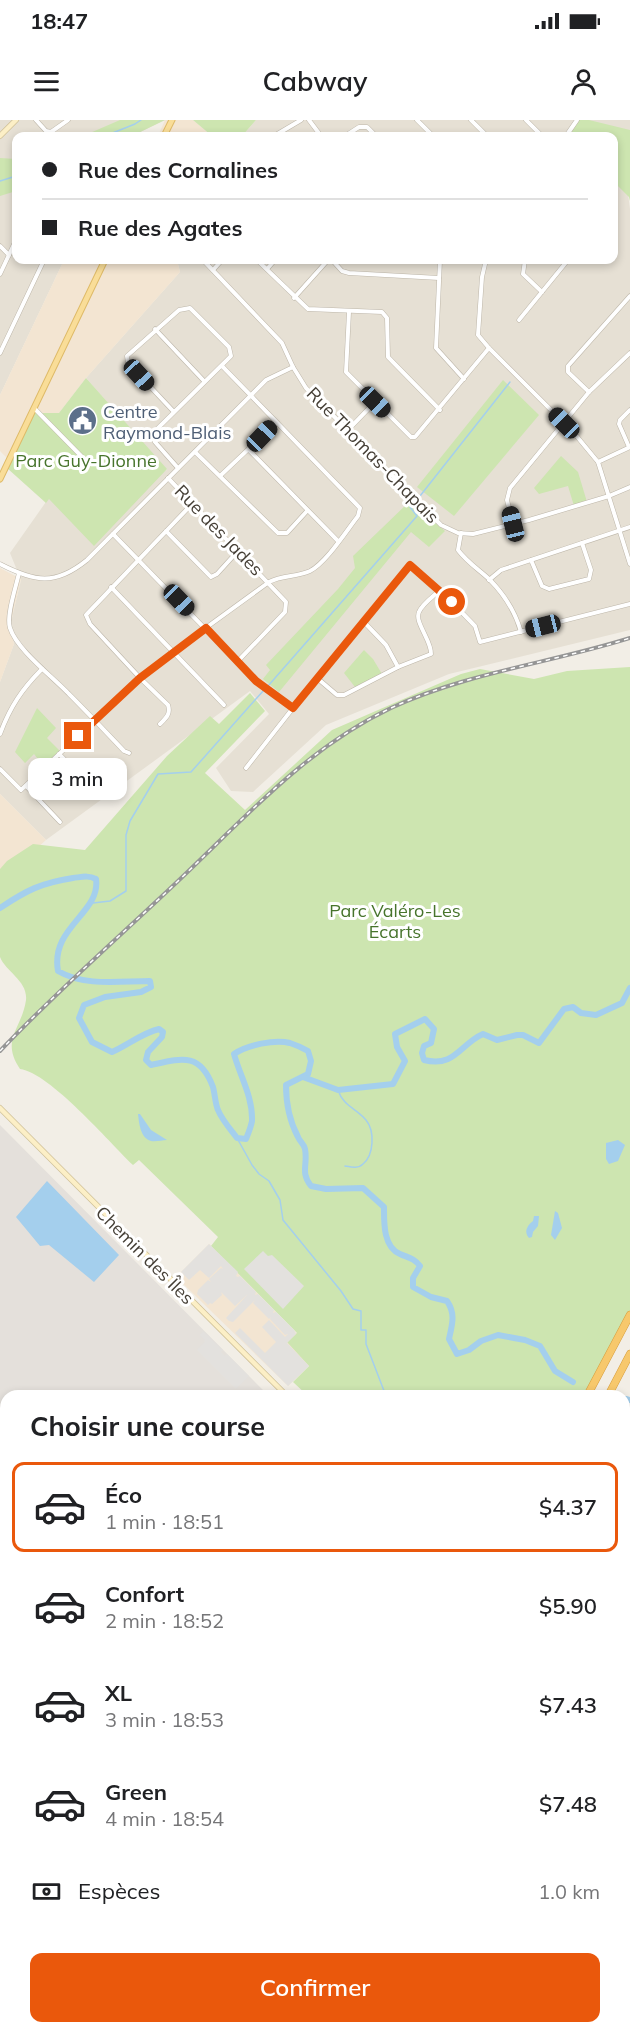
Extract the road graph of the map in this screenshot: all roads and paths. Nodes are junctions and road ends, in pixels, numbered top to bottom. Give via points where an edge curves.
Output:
1 (16, 120) edge
2 (36, 120) edge
3 (68, 120) edge
4 (301, 120) edge
5 (417, 120) edge
6 (471, 120) edge
7 (526, 120) edge
8 (281, 132) edge
9 (351, 132) edge
10 (372, 132) edge
11 (429, 132) edge
12 (483, 132) edge
13 (538, 132) edge
14 (0, 136) edge
15 (0, 246) edge
16 (12, 249) edge
17 (9, 255) junction
18 (42, 264) edge
19 (103, 264) edge
20 (207, 264) edge
21 (218, 264) edge
22 (261, 264) edge
23 (271, 264) edge
24 (324, 264) edge
25 (336, 264) edge
26 (440, 264) edge
27 (485, 264) edge
28 (524, 264) edge
29 (565, 264) edge
30 (267, 269) junction
31 (213, 270) junction
32 (0, 273) edge
33 (439, 278) junction
34 (542, 292) junction
35 (630, 296) edge
36 (294, 298) junction
37 (349, 312) junction
38 (519, 320) dead end
39 (155, 329) junction
40 (489, 348) junction
41 (0, 353) edge
42 (630, 353) edge
43 (222, 366) junction
44 (293, 367) junction
45 (464, 379) junction
46 (204, 381) junction
47 (589, 392) junction
48 (250, 397) junction
49 (375, 402) junction
50 (34, 408) junction
51 (440, 410) junction
52 (630, 410) edge
53 (174, 412) junction
54 (276, 423) junction
55 (564, 423) junction
56 (347, 431) junction
57 (629, 447) edge
58 (249, 450) junction
59 (195, 451) junction
60 (598, 462) junction
61 (89, 464) dead end
62 (178, 468) junction
63 (220, 476) junction
64 (168, 478) junction
65 (0, 479) edge
66 (630, 487) edge
67 (609, 496) junction
68 (192, 504) junction
69 (308, 511) junction
70 (513, 524) junction
71 (630, 527) edge
72 (165, 531) junction
73 (620, 531) junction
74 (461, 533) junction
75 (113, 534) junction
76 (338, 541) junction
77 (582, 543) junction
78 (237, 552) junction
79 (139, 559) junction
80 (531, 560) junction
81 (0, 564) edge
82 (630, 564) edge
83 (20, 573) junction
84 (489, 580) junction
85 (269, 582) junction
86 (111, 587) junction
87 (440, 591) junction
88 (630, 604) edge
89 (364, 622) junction
90 (206, 628) junction
91 (521, 632) junction
92 (174, 651) junction
93 (238, 661) junction
94 (398, 667) junction
95 (42, 669) junction
96 (140, 678) junction
97 (317, 678) junction
98 (224, 705) dead end
99 (293, 708) junction
100 (94, 720) junction
101 (160, 724) dead end
102 (0, 734) edge
103 (129, 753) dead end
104 (59, 754) junction
105 (246, 768) dead end
106 (0, 769) edge
107 (26, 786) junction
108 (99, 794) dead end
109 (60, 822) dead end
110 (1, 1111) edge
111 (630, 1315) edge
112 (630, 1354) edge
113 (281, 1390) edge
114 (590, 1390) edge
115 (611, 1390) edge

1 - 14 main road
2 - 3 street via 51,132
4 - 8 street
5 - 11 street
6 - 12 street
7 - 13 street
9 - 10 street via 367,127
15 - 17 street
16 - 17 street
17 - 32 street
18 - 41 street
19 - 50 main road
20 - 31 street, Rue Thomas-Chapais
21 - 31 street
22 - 30 street
23 - 30 street
24 - 36 street
25 - 33 street via 349,273
26 - 33 street
27 - 40 street via 478,335
28 - 34 street via 523,274
29 - 34 street
30 - 36 street
31 - 44 street, Rue Thomas-Chapais via 282,343
33 - 45 street via 436,348
34 - 38 street
35 - 47 street via 568,366 568,372
36 - 37 street via 308,309
37 - 49 street via 346,372
37 - 51 street via 385,315 388,357
39 - 43 street via 180,310 190,308 229,347 231,356
39 - 46 street
39 - 53 street via 127,359
40 - 45 street
40 - 55 street
42 - 47 street
43 - 46 street
43 - 48 street
44 - 48 street via 266,380
44 - 56 street, Rue Thomas-Chapais via 306,388
45 - 51 street
46 - 53 street
47 - 55 street
48 - 54 street
48 - 59 street
49 - 51 street via 411,437
49 - 56 street
50 - 61 street
50 - 65 main road
52 - 57 street via 619,424
53 - 62 street via 153,436
54 - 58 street
54 - 76 street via 360,508
55 - 60 street
55 - 70 street via 510,488 507,500
56 - 74 street, Rue Thomas-Chapais via 441,525
57 - 60 street
58 - 63 street
58 - 69 street
59 - 62 street
59 - 63 street
60 - 67 street
62 - 64 street
63 - 69 street via 278,533 287,533
64 - 68 street, Rue des Jades
64 - 75 street
66 - 67 street, Rue Thomas-Chapais
67 - 70 street, Rue Thomas-Chapais
67 - 73 street
68 - 72 street
68 - 78 street, Rue des Jades
69 - 76 street
70 - 74 street, Rue Thomas-Chapais via 473,534
71 - 73 street
72 - 78 street via 211,577
72 - 79 street
73 - 77 street
73 - 82 street
74 - 84 street via 458,550
75 - 79 street
75 - 83 street via 72,572 39,579
76 - 85 street via 310,571
77 - 80 street
77 - 80 street via 591,570 589,579 549,589 542,586
78 - 85 street, Rue des Jades
79 - 86 street
79 - 90 street
80 - 84 street via 501,570
81 - 83 street
83 - 95 street via 9,626 15,639
84 - 91 street via 515,611
85 - 90 street
85 - 93 street, Rue des Jades via 286,602 285,612
86 - 92 street
86 - 96 street via 86,615 87,620
87 - 89 street via 410,565
87 - 91 street via 475,626 480,642
87 - 94 street via 419,610 417,617 430,654
88 - 91 street
89 - 94 street via 386,645
89 - 97 street
90 - 92 street
90 - 93 street
92 - 96 street
92 - 98 street
93 - 99 street via 256,681
94 - 97 street via 344,695 337,695
95 - 100 street
95 - 102 street via 22,688
96 - 100 street
96 - 101 street via 168,705 168,716
97 - 99 street
99 - 105 street
100 - 103 street
100 - 104 street
104 - 107 street
104 - 108 street
106 - 107 street via 21,790
107 - 109 street
110 - 113 main road, Chemin des Îles
111 - 114 highway
112 - 115 highway

